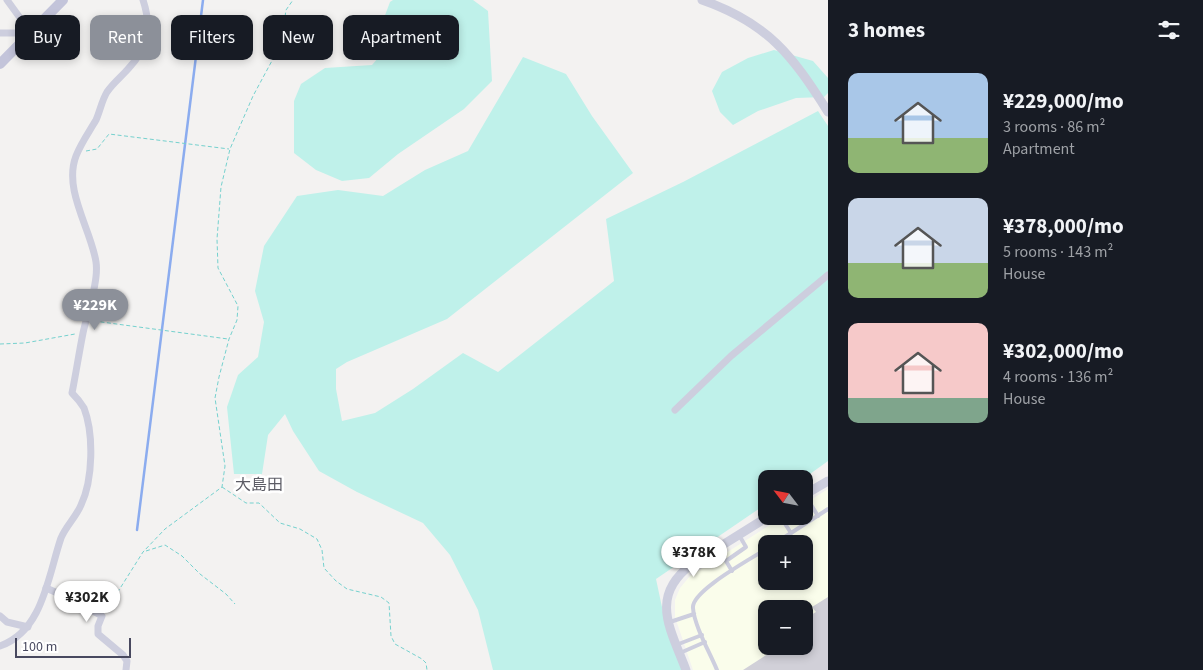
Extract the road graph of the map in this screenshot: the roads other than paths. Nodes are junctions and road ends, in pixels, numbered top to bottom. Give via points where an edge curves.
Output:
1 (7, 0) edge
2 (63, 0) edge
3 (143, 0) edge
4 (702, 0) edge
5 (18, 15) edge
6 (48, 15) edge
7 (0, 33) edge
8 (15, 33) edge
9 (15, 49) edge
10 (0, 64) edge
11 (828, 112) edge
12 (828, 276) edge
13 (675, 410) dead end
14 (828, 481) edge
15 (813, 490) edge
16 (813, 508) edge
17 (828, 509) edge
18 (818, 516) junction
19 (758, 523) edge
20 (786, 525) edge
21 (791, 533) junction
22 (739, 535) junction
23 (788, 535) edge
24 (758, 554) edge
25 (732, 571) junction
26 (46, 588) junction
27 (694, 614) junction
28 (0, 616) edge
29 (669, 622) junction
30 (28, 627) junction
31 (702, 635) junction
32 (705, 642) junction
33 (0, 646) edge
34 (678, 649) junction
35 (126, 670) edge
36 (686, 670) edge
37 (717, 670) edge

1 - 5 street
2 - 6 main road
3 - 26 street via 148,14 148,33 143,46 138,58 107,92 75,158 72,175 73,189 97,264 72,393 83,407 90,436 90,464 82,504 62,536
4 - 11 street via 739,15 784,49
7 - 8 street
9 - 10 main road
12 - 13 street via 731,356
14 - 15 street
16 - 18 lane
17 - 18 lane
18 - 21 lane
19 - 22 street
20 - 21 lane
21 - 23 lane
22 - 25 lane via 746,548 726,561
22 - 29 street via 692,564 675,579 666,601
24 - 25 lane
25 - 27 lane via 696,596
26 - 30 street
26 - 35 street via 102,616 98,634 123,655 127,661
27 - 29 lane
27 - 31 lane
28 - 30 street via 7,622
29 - 34 street
30 - 33 street via 14,640
31 - 32 lane
31 - 34 lane
32 - 34 lane
32 - 37 lane
34 - 36 street

